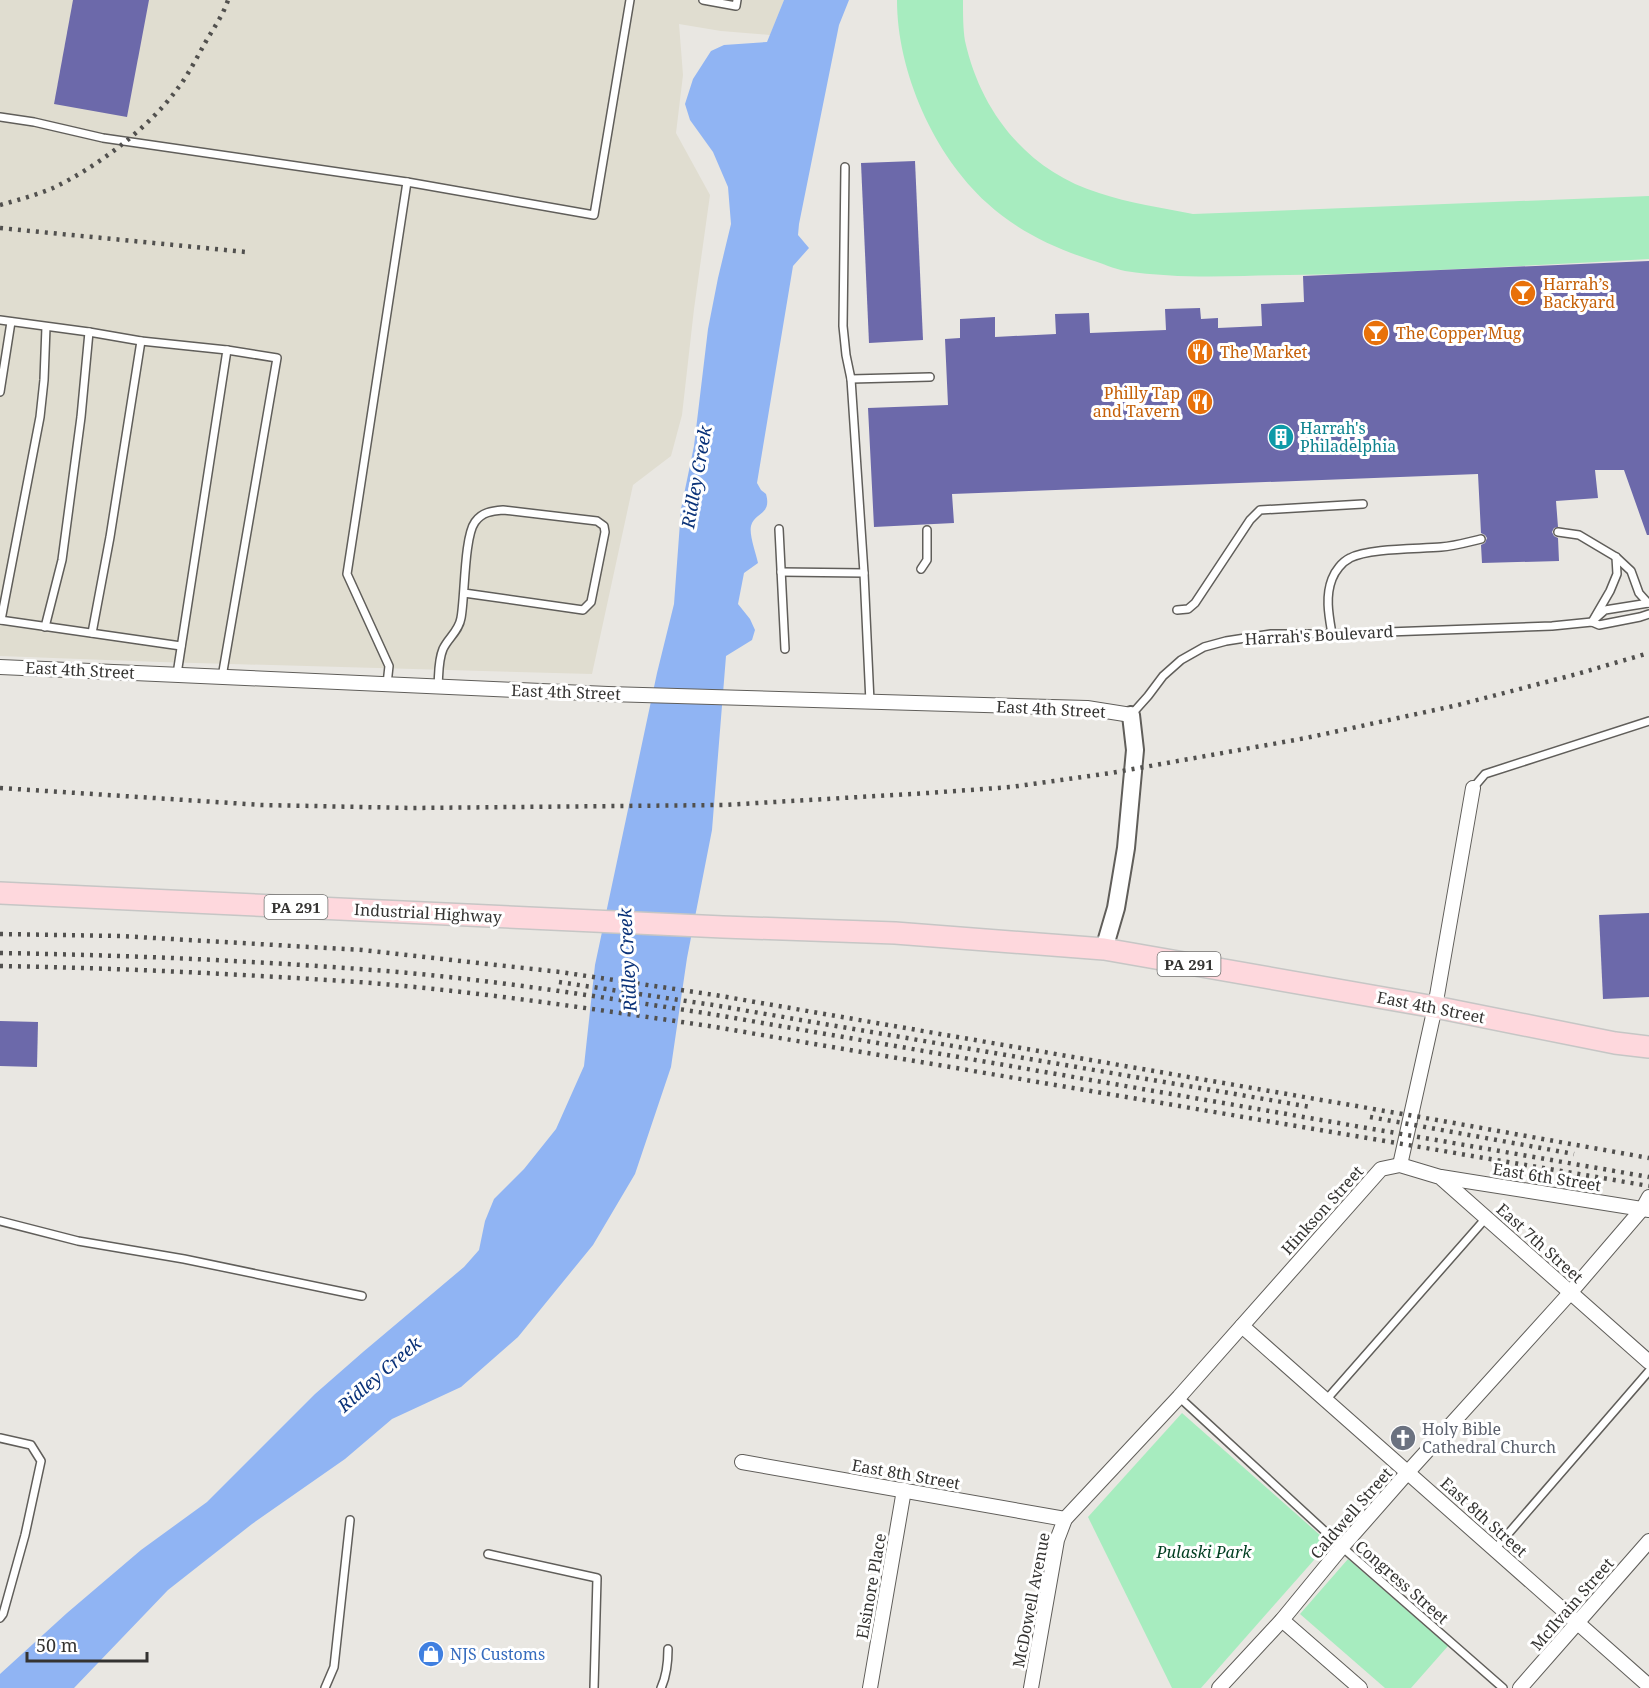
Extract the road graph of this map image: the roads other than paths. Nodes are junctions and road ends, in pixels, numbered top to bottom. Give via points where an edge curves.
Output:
1 (630, 0) edge
2 (703, 0) edge
3 (737, 0) edge
4 (0, 117) edge
5 (845, 166) dead end
6 (407, 182) junction
7 (0, 320) edge
8 (11, 322) junction
9 (46, 327) junction
10 (89, 332) junction
11 (141, 341) junction
12 (227, 350) junction
13 (930, 377) dead end
14 (851, 379) junction
15 (0, 392) edge
16 (1363, 504) dead end
17 (779, 529) dead end
18 (927, 530) dead end
19 (1558, 532) dead end
20 (1481, 539) dead end
21 (1616, 557) junction
22 (921, 569) dead end
23 (781, 572) junction
24 (864, 573) junction
25 (464, 593) junction
26 (1649, 603) edge
27 (1177, 610) dead end
28 (1649, 614) edge
29 (1, 620) edge
30 (1592, 622) junction
31 (45, 627) junction
32 (92, 633) junction
33 (1332, 634) junction
34 (181, 646) junction
35 (785, 649) dead end
36 (0, 667) edge
37 (177, 674) junction
38 (222, 677) junction
39 (387, 684) junction
40 (438, 686) junction
41 (870, 702) junction
42 (1131, 715) junction
43 (1649, 721) edge
44 (1473, 788) joint
45 (0, 893) edge
46 (639, 922) joint
47 (1104, 949) junction
48 (1435, 1007) junction
49 (1649, 1047) edge
50 (1400, 1165) junction
51 (1440, 1177) junction
52 (1647, 1205) edge
53 (1486, 1218) junction
54 (0, 1221) edge
55 (1570, 1293) junction
56 (362, 1296) dead end
57 (1242, 1326) junction
58 (1649, 1362) edge
59 (1649, 1371) edge
60 (1179, 1397) junction
61 (1326, 1400) junction
62 (0, 1438) edge
63 (742, 1462) dead end
64 (1408, 1472) junction
65 (904, 1490) junction
66 (1065, 1519) junction
67 (350, 1520) dead end
68 (1649, 1541) edge
69 (1342, 1547) junction
70 (1495, 1549) junction
71 (488, 1554) dead end
72 (0, 1618) edge
73 (1282, 1620) junction
74 (1578, 1623) junction
75 (668, 1649) dead end
76 (1649, 1686) edge
77 (326, 1688) edge
78 (594, 1688) edge
79 (661, 1688) edge
80 (870, 1688) edge
81 (1031, 1688) edge
82 (1219, 1688) edge
83 (1360, 1688) edge
84 (1503, 1688) edge
85 (1520, 1688) edge

1 - 6 lane via 594,215
2 - 3 lane via 736,6
4 - 6 lane via 103,138
5 - 14 lane via 843,327
6 - 39 lane via 347,574 389,666
7 - 8 lane
8 - 9 lane
8 - 15 lane
9 - 10 lane
9 - 29 lane via 40,417
10 - 11 lane
10 - 31 lane via 62,560
11 - 12 lane
11 - 32 lane
12 - 34 lane
12 - 38 lane via 278,358
13 - 14 lane
14 - 24 lane
16 - 27 lane via 1260,510 1195,603 1188,609
17 - 23 lane
18 - 22 lane via 927,560
19 - 21 lane via 1579,535
20 - 33 lane via 1449,546 1366,553 1348,559 1333,577 1329,590
21 - 26 lane via 1631,571 1639,593
21 - 30 lane via 1617,574
23 - 24 lane
23 - 35 lane
24 - 41 lane
25 - 25 lane via 471,529 489,511 597,521 604,526 591,602 583,610
25 - 40 lane via 461,619 440,659
26 - 30 lane, Harrah's Boulevard via 1605,610
28 - 30 lane, Harrah's Boulevard via 1599,626
29 - 31 lane
30 - 33 lane, Harrah's Boulevard
31 - 32 lane
32 - 34 lane
33 - 42 lane, Harrah's Boulevard via 1271,634 1204,647 1163,676
34 - 37 lane
36 - 37 street, East 4th Street
37 - 38 street, East 4th Street
38 - 39 street, East 4th Street
39 - 40 street, East 4th Street
40 - 41 street, East 4th Street
41 - 42 street, East 4th Street via 1087,708
42 - 47 street via 1135,750 1126,848
43 - 44 lane via 1485,774
44 - 48 street
45 - 46 main road, Industrial Highway / PA 291
46 - 47 main road, East 4th Street / PA 291 via 895,933
47 - 48 main road, East 4th Street / PA 291
48 - 49 main road, East 4th Street / PA 291
48 - 50 street
50 - 51 street, East 7th Street
50 - 57 street, Hinkson Street via 1380,1169
51 - 52 street, East 6th Street
51 - 53 street, East 7th Street
52 - 55 street, Caldwell Street
53 - 55 street, East 7th Street
53 - 61 lane
54 - 56 lane via 78,1241
55 - 58 street, East 7th Street
55 - 64 street, Caldwell Street
57 - 60 street, Hinkson Street
57 - 61 street, East 8th Street
59 - 70 lane
60 - 66 street, Hinkson Street
60 - 69 lane, Congress Street
61 - 64 street, East 8th Street
62 - 72 lane via 31,1445 41,1461 25,1535
63 - 65 street, East 8th Street
64 - 69 street, Caldwell Street
64 - 70 street, East 8th Street
65 - 66 street, East 8th Street
65 - 80 street, Elsinore Place
66 - 81 street, McDowell Avenue via 1057,1540
67 - 77 lane via 334,1667
68 - 74 street, McIlvain Street
69 - 73 street, Caldwell Street
69 - 84 lane, Congress Street
70 - 74 street, East 8th Street
71 - 78 lane via 597,1578
73 - 82 street, Caldwell Street
73 - 83 street
74 - 76 street, East 8th Street
74 - 85 street, McIlvain Street
75 - 79 lane via 667,1672

